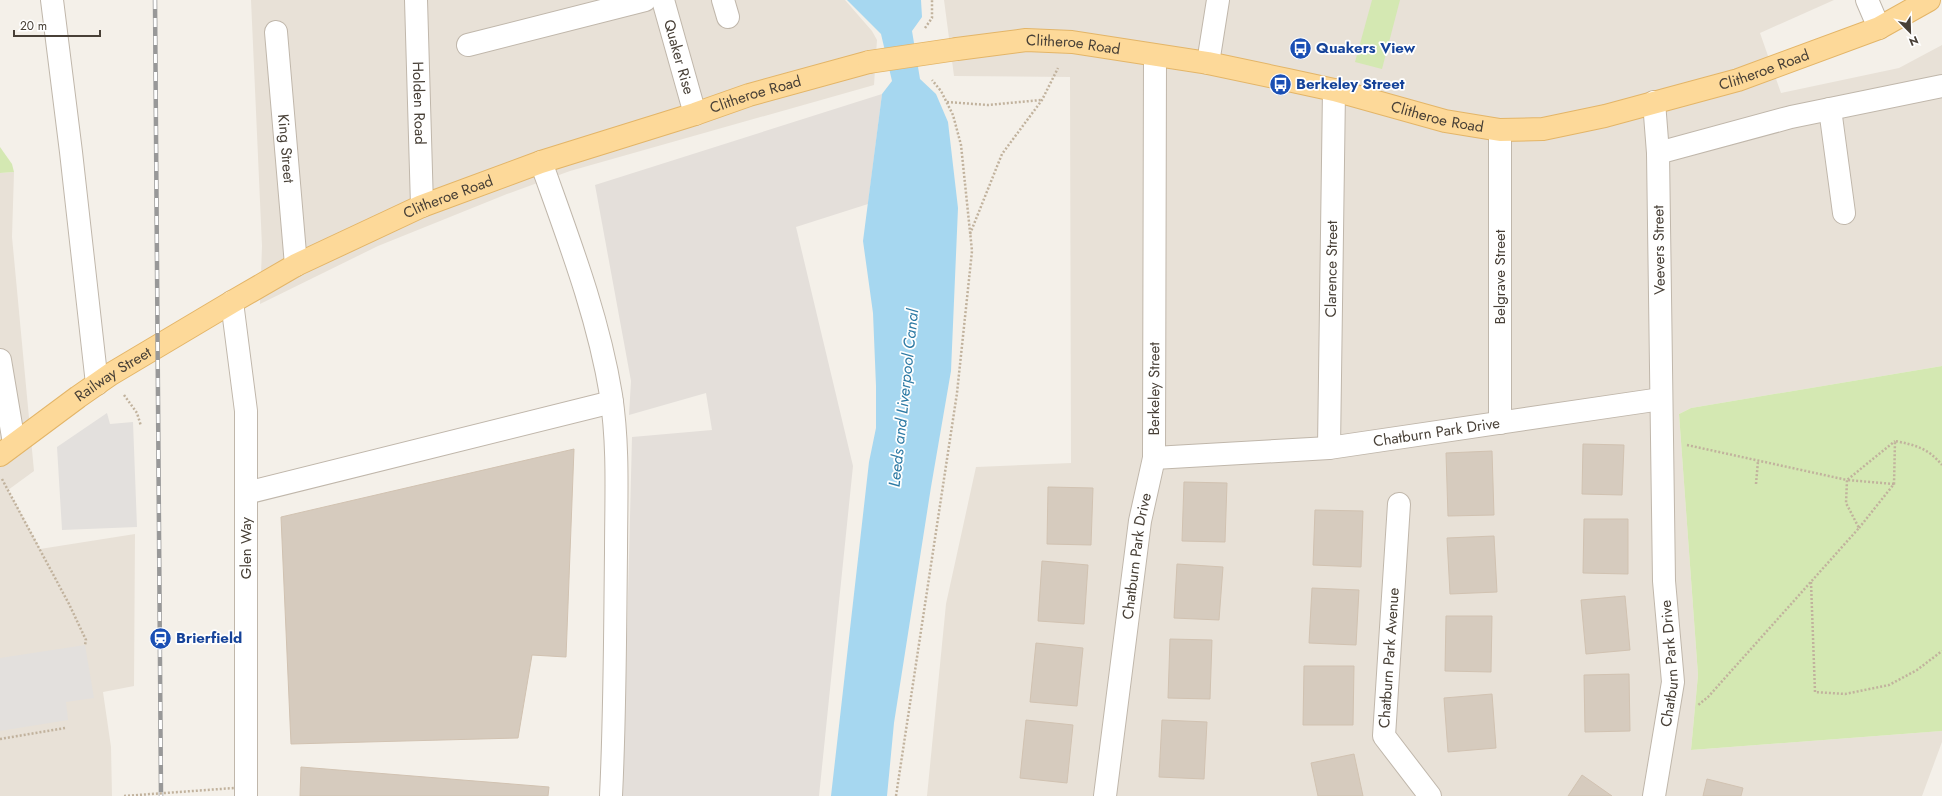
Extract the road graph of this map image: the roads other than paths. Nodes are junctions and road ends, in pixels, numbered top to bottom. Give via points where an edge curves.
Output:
1 (52, 0) edge
2 (416, 0) edge
3 (645, 0) edge
4 (663, 0) edge
5 (1218, 0) edge
6 (1867, 0) edge
7 (1929, 0) edge
8 (1879, 28) junction
9 (276, 32) dead end
10 (468, 46) dead end
11 (1155, 56) junction
12 (1208, 63) junction
13 (1942, 86) edge
14 (1334, 90) junction
15 (1654, 102) junction
16 (1830, 109) junction
17 (695, 114) junction
18 (1500, 130) junction
19 (1658, 153) junction
20 (540, 162) junction
21 (422, 206) junction
22 (1844, 213) dead end
23 (296, 265) junction
24 (232, 302) junction
25 (0, 360) edge
26 (104, 379) junction
27 (1661, 399) junction
28 (612, 402) junction
29 (1500, 423) junction
30 (1329, 448) junction
31 (7, 449) edge
32 (1154, 458) junction
33 (246, 493) junction
34 (1399, 504) dead end
35 (240, 792) edge
36 (611, 796) edge
37 (1105, 796) edge
38 (1430, 796) edge
39 (1654, 796) edge

1 - 26 street
2 - 21 street, Holden Road
3 - 10 street
4 - 17 street, Quaker Rise
5 - 12 street
6 - 8 street
7 - 8 main road, Clitheroe Road
8 - 15 main road, Clitheroe Road via 1738,80
9 - 23 street, King Street
11 - 12 main road, Clitheroe Road
11 - 17 main road, Clitheroe Road, bridge via 1072,42 1026,40 869,62 749,95
11 - 32 street, Berkeley Street
12 - 14 main road, Clitheroe Road
13 - 16 street
14 - 18 main road, Clitheroe Road via 1445,121
14 - 30 street, Clarence Street
15 - 18 main road, Clitheroe Road via 1605,116 1543,129
15 - 19 street, Veevers Street
16 - 19 street
16 - 22 street
17 - 20 main road, Clitheroe Road
18 - 29 street, Belgrave Street
19 - 27 street, Veevers Street
20 - 21 main road, Clitheroe Road
20 - 28 street via 567,235 598,336
21 - 23 main road, Clitheroe Road
23 - 24 main road, Clitheroe Road
24 - 26 main road, Railway Street
24 - 33 street, Glen Way via 246,411
25 - 31 street
26 - 31 main road, Railway Street
27 - 29 street, Chatburn Park Drive
27 - 39 street, Chatburn Park Drive via 1664,581 1674,682
28 - 33 street
28 - 36 street via 616,454 615,703
29 - 30 street, Chatburn Park Drive
30 - 32 street, Chatburn Park Drive
32 - 37 street, Chatburn Park Drive via 1140,520
33 - 35 street, Glen Way
34 - 38 street, Chatburn Park Avenue via 1384,736

